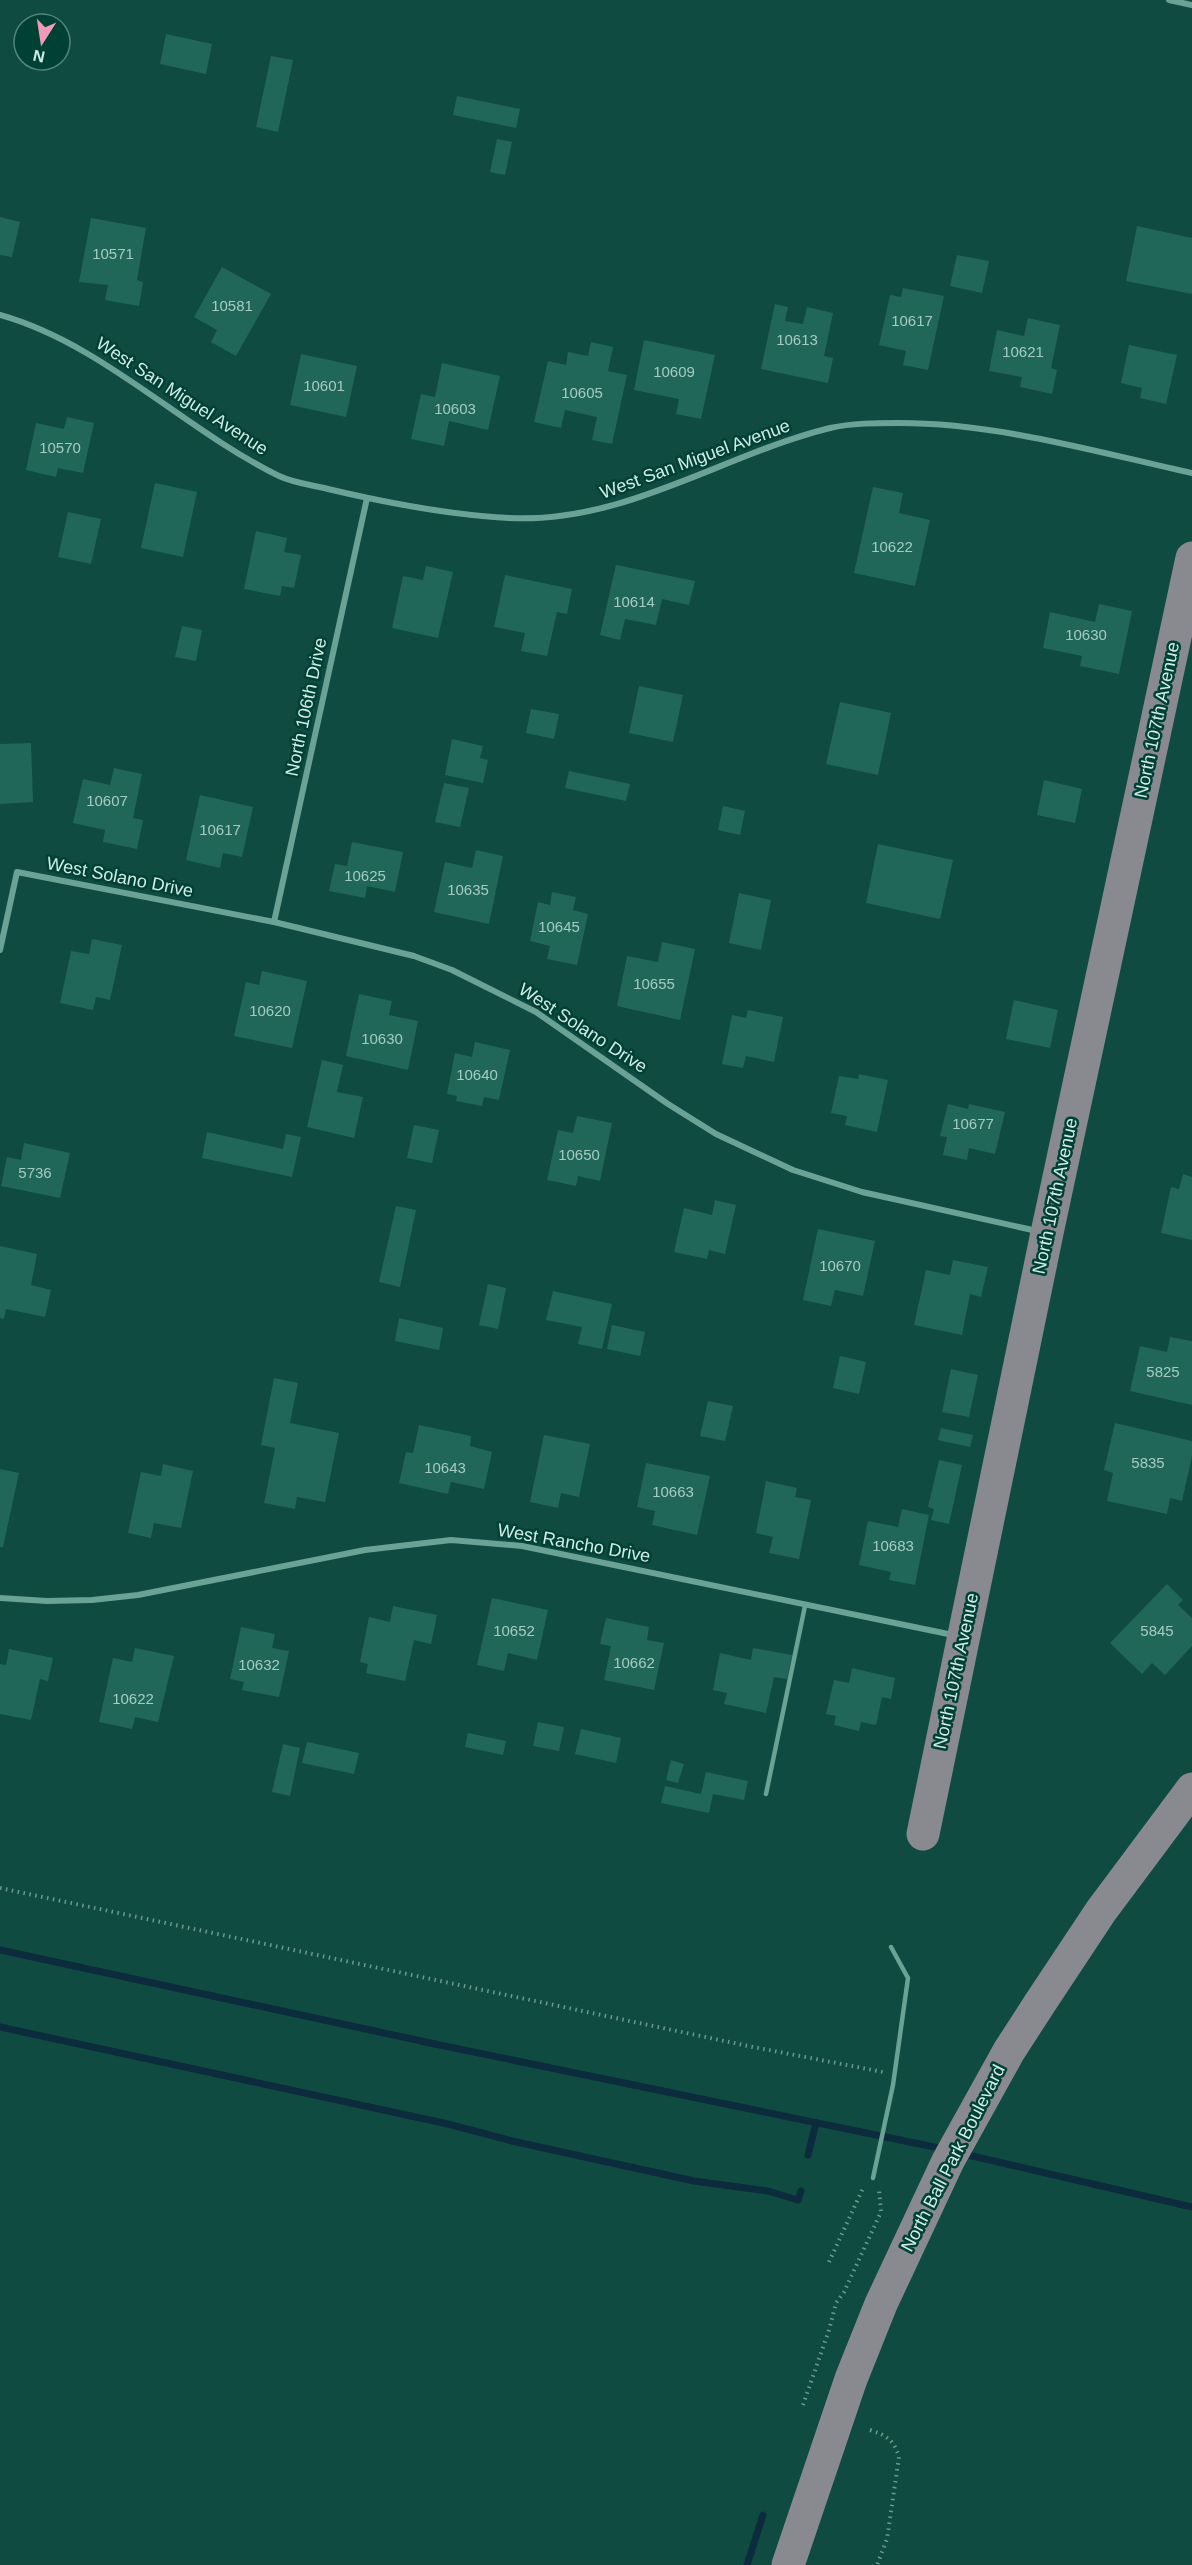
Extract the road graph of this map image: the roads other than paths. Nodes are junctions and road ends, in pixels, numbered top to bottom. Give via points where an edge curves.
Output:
1 (1169, 0) edge
2 (1192, 5) edge
3 (0, 315) edge
4 (1192, 473) edge
5 (367, 498) junction
6 (1192, 558) edge
7 (274, 922) junction
8 (0, 950) edge
9 (1047, 1233) junction
10 (0, 1598) edge
11 (805, 1606) junction
12 (962, 1637) junction
13 (1192, 1789) edge
14 (766, 1794) dead end
15 (923, 1834) dead end
16 (891, 1947) dead end
17 (873, 2178) road end
18 (788, 2565) edge

1 - 2 street
3 - 5 street, West San Miguel Avenue via 76,346 204,432 282,477
4 - 5 street, West San Miguel Avenue via 965,426 872,423 833,427 784,441 651,494 551,519 463,514
5 - 7 street, North 106th Drive
6 - 9 street, North 107th Avenue
7 - 8 street, West Solano Drive via 17,872
7 - 9 street, West Solano Drive via 452,969 570,1033 716,1134 793,1170 862,1192
9 - 12 street, North 107th Avenue
10 - 11 street, West Rancho Drive via 81,1600 138,1595 365,1550 451,1540 522,1546
11 - 12 street, West Rancho Drive
11 - 14 lane
12 - 15 street, North 107th Avenue
13 - 18 street, North Ball Park Boulevard via 1101,1911 1000,2067 923,2212 851,2379
16 - 17 lane via 908,1978 893,2085

